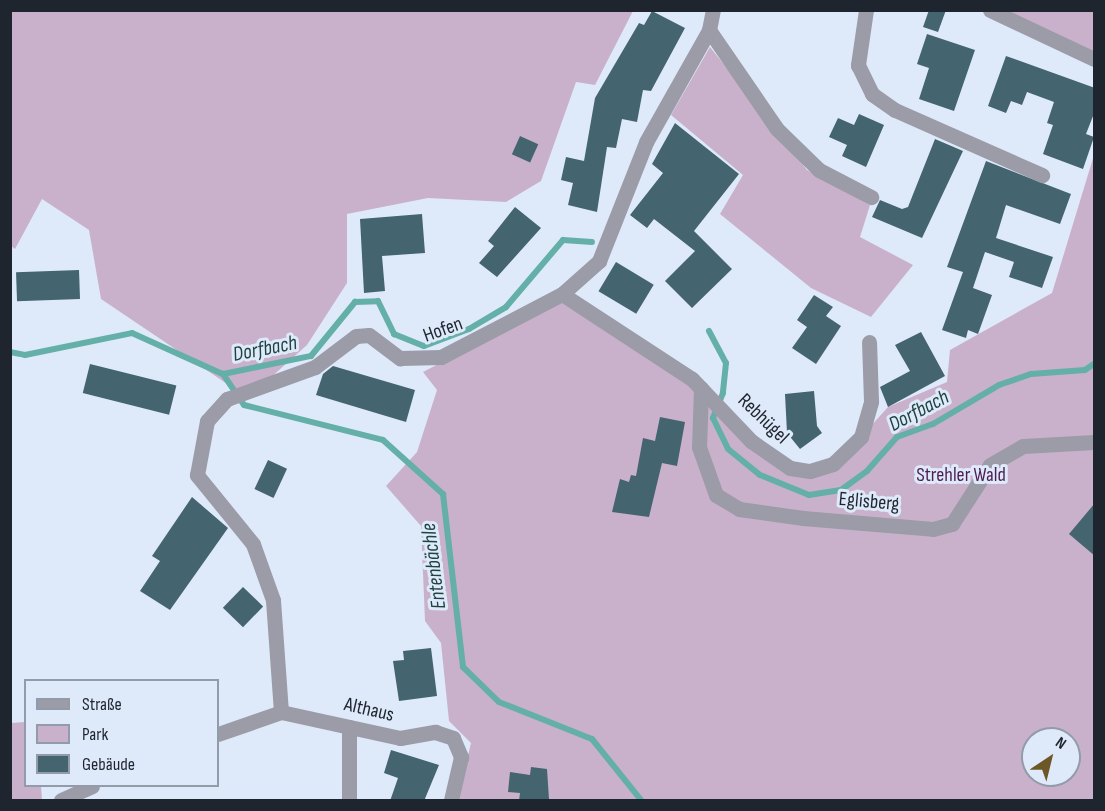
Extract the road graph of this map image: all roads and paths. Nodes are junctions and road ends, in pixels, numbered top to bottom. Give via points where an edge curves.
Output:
1 (713, 10) edge
2 (866, 10) edge
3 (990, 10) edge
4 (709, 30) junction
5 (1095, 59) edge
6 (1042, 175) dead end
7 (871, 197) dead end
8 (562, 294) junction
9 (869, 342) dead end
10 (701, 388) junction
11 (1095, 442) edge
12 (281, 712) junction
13 (349, 727) junction
14 (219, 735) edge
15 (90, 787) edge
16 (61, 801) edge
17 (349, 801) edge
18 (452, 801) edge

1 - 4 street, Hofen
2 - 6 street via 858,65 872,94 895,110
3 - 5 street
4 - 7 street via 777,129 819,170
4 - 8 street, Hofen via 646,142 599,261
8 - 10 street, Rebhügel
8 - 12 street, Hofen via 441,357 400,358 369,335 356,336 315,367 227,399 207,421 197,475 253,544 273,600
9 - 10 street, Rebhügel via 871,401 861,437 833,464 810,471 773,461
10 - 11 street, Eglisberg via 699,447 716,495 739,509 803,518 933,529 952,524 990,465 1023,446
12 - 13 street, Althaus
12 - 14 street
13 - 17 street
13 - 18 street, Althaus via 400,738 435,732 453,738 461,757
15 - 16 street

